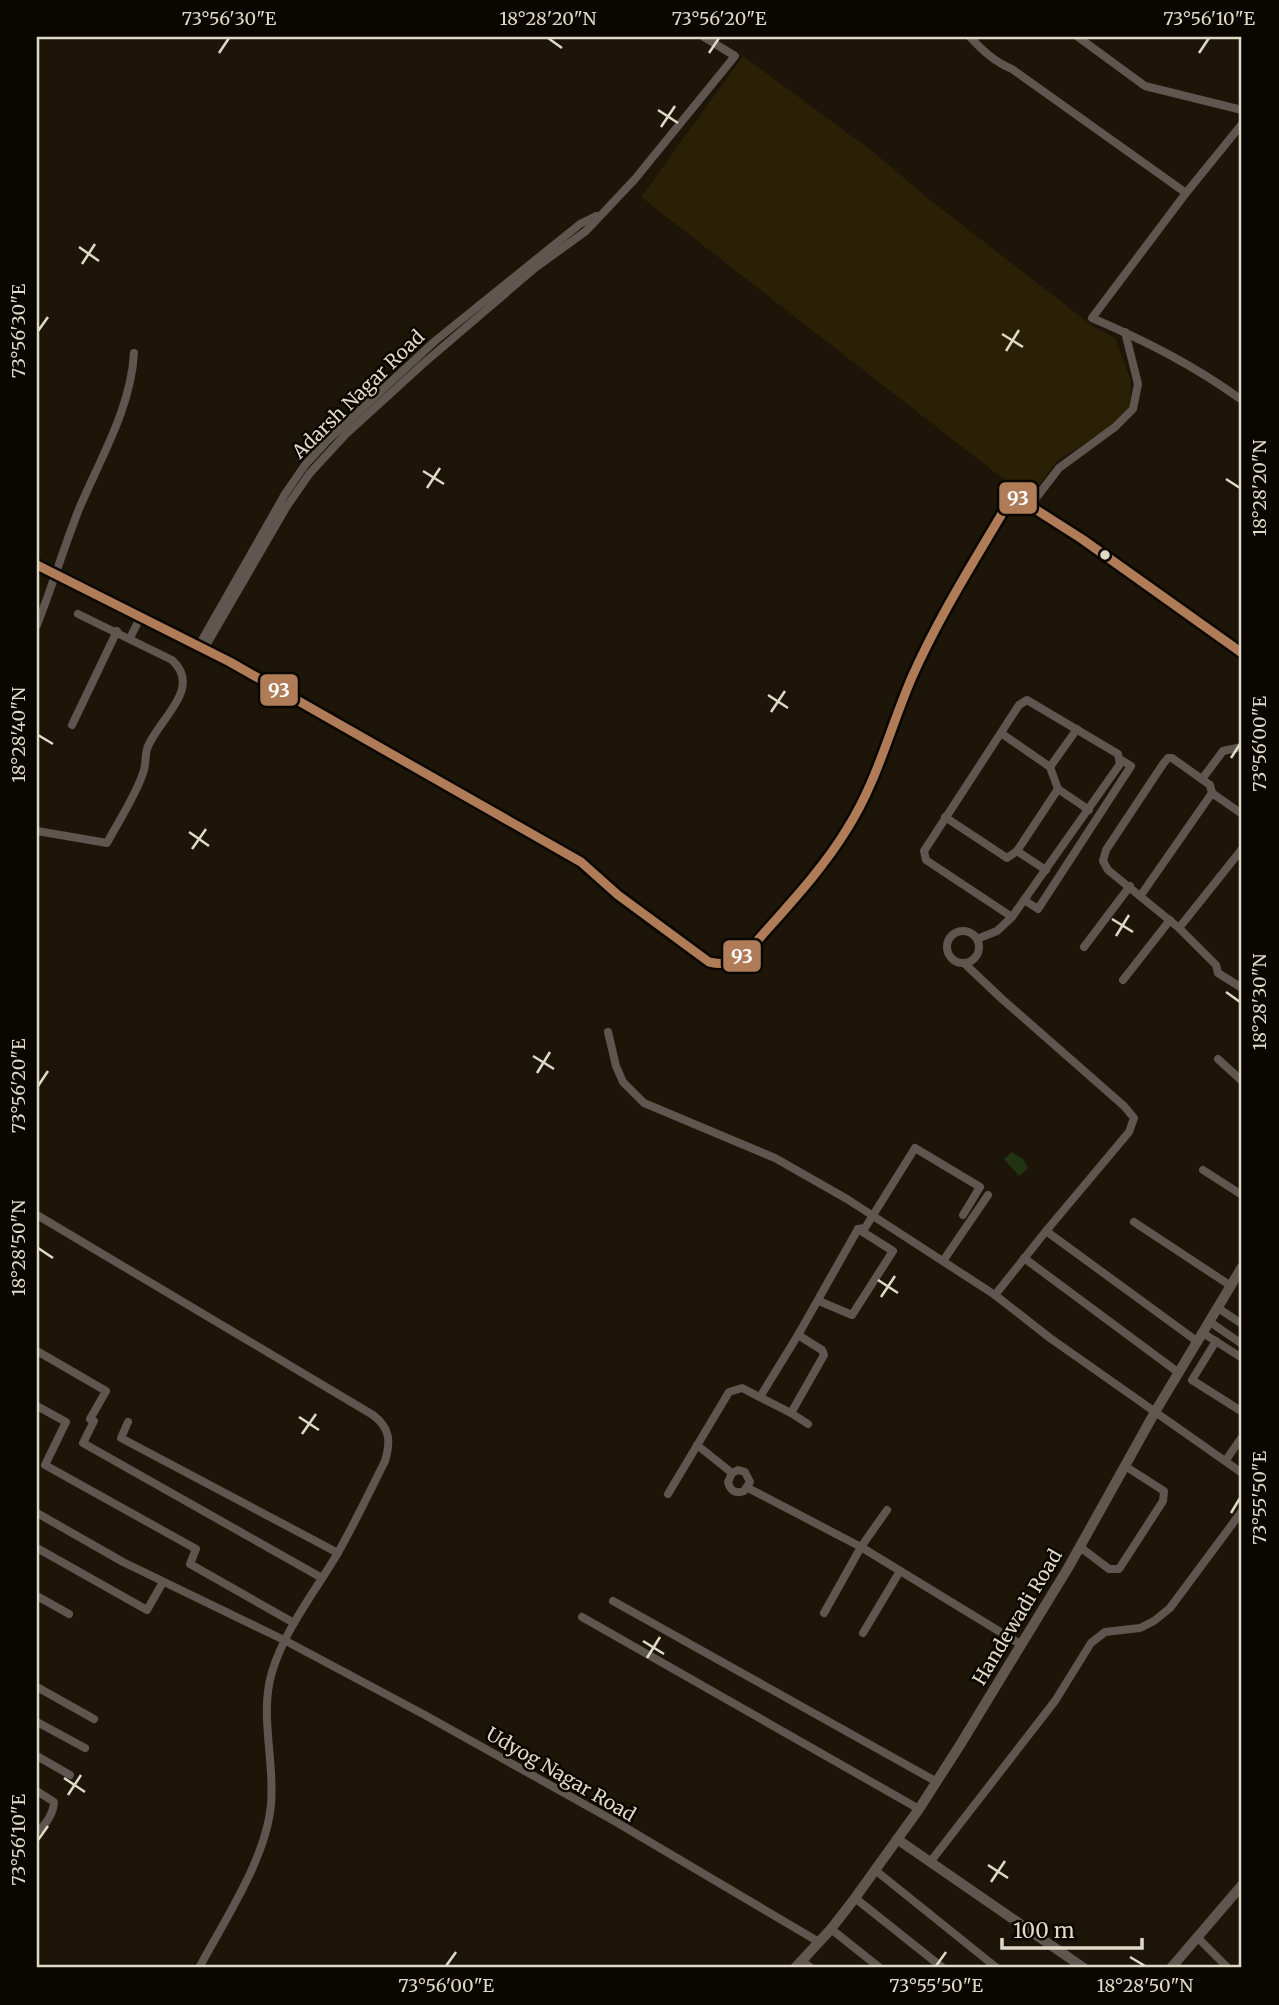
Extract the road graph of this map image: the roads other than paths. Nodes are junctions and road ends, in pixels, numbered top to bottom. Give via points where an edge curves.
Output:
1 (704, 37) edge
2 (970, 37) edge
3 (1078, 37) edge
4 (1242, 110) edge
5 (1242, 124) edge
6 (1186, 193) junction
7 (1125, 332) junction
8 (134, 353) dead end
9 (1242, 400) edge
10 (1030, 506) junction
11 (37, 565) edge
12 (57, 575) junction
13 (78, 614) dead end
14 (140, 618) junction
15 (37, 625) edge
16 (117, 631) junction
17 (130, 638) junction
18 (201, 648) junction
19 (1242, 653) edge
20 (72, 725) dead end
21 (1077, 729) junction
22 (1001, 733) junction
23 (1242, 747) edge
24 (1120, 759) junction
25 (1050, 767) junction
26 (1202, 779) junction
27 (1058, 789) junction
28 (1212, 793) junction
29 (1089, 810) junction
30 (1242, 814) edge
31 (945, 817) junction
32 (37, 831) edge
33 (1242, 849) edge
34 (1017, 851) junction
35 (1046, 870) junction
36 (1130, 886) junction
37 (1141, 895) junction
38 (1024, 900) junction
39 (1012, 918) junction
40 (1170, 920) junction
41 (1179, 928) junction
42 (977, 939) junction
43 (1084, 947) dead end
44 (965, 964) junction
45 (1123, 980) dead end
46 (1242, 988) edge
47 (608, 1032) dead end
48 (1218, 1059) dead end
49 (1242, 1081) edge
50 (1203, 1170) dead end
51 (988, 1195) dead end
52 (1242, 1195) edge
53 (37, 1215) edge
54 (873, 1215) junction
55 (963, 1216) dead end
56 (1134, 1222) dead end
57 (858, 1229) junction
58 (1046, 1231) junction
59 (1024, 1258) junction
60 (943, 1261) junction
61 (1242, 1267) edge
62 (1236, 1283) edge
63 (995, 1295) junction
64 (819, 1301) junction
65 (1218, 1308) junction
66 (1210, 1322) junction
67 (1242, 1324) edge
68 (798, 1335) junction
69 (1216, 1341) junction
70 (1198, 1342) junction
71 (1242, 1344) edge
72 (37, 1351) edge
73 (1242, 1358) edge
74 (1205, 1360) junction
75 (1179, 1373) junction
76 (760, 1397) junction
77 (37, 1406) edge
78 (1241, 1411) edge
79 (1155, 1412) junction
80 (791, 1413) junction
81 (128, 1422) dead end
82 (808, 1423) dead end
83 (1242, 1437) edge
84 (696, 1445) junction
85 (1226, 1460) junction
86 (1125, 1466) junction
87 (732, 1472) junction
88 (1242, 1473) edge
89 (748, 1488) junction
90 (668, 1494) dead end
91 (887, 1510) dead end
92 (1242, 1511) edge
93 (37, 1513) edge
94 (861, 1547) junction
95 (1080, 1547) junction
96 (37, 1548) edge
97 (338, 1553) junction
98 (900, 1571) junction
99 (322, 1578) junction
100 (163, 1582) junction
101 (37, 1596) edge
102 (613, 1601) dead end
103 (824, 1613) dead end
104 (69, 1614) dead end
105 (582, 1617) dead end
106 (294, 1623) junction
107 (863, 1633) dead end
108 (284, 1640) junction
109 (1020, 1644) junction
110 (37, 1687) edge
111 (94, 1719) dead end
112 (37, 1722) edge
113 (85, 1748) dead end
114 (37, 1756) edge
115 (70, 1775) dead end
116 (937, 1782) junction
117 (37, 1791) edge
118 (919, 1809) junction
119 (37, 1831) edge
120 (897, 1839) junction
121 (931, 1861) junction
122 (875, 1870) junction
123 (1242, 1885) edge
124 (855, 1898) junction
125 (831, 1929) junction
126 (1197, 1937) junction
127 (819, 1942) junction
128 (803, 1966) edge
129 (199, 1968) edge
130 (880, 1968) edge
131 (943, 1968) edge
132 (997, 1968) edge
133 (1084, 1968) edge
134 (1171, 1968) edge
135 (1228, 1968) edge

1 - 18 street, Adarsh Nagar Road via 735,56 635,179 599,215 580,224 462,318 328,440 285,494
2 - 6 street via 1000,65 1012,69
3 - 4 street via 1145,86
5 - 6 street
6 - 7 street via 1092,318
7 - 9 street via 1200,370
7 - 10 street via 1138,384 1133,409 1059,468
8 - 12 street via 126,400 78,512
10 - 18 street via 1013,495 929,639 872,784 846,831 738,961 730,964 709,962 581,862
10 - 19 street
11 - 12 street
12 - 14 street
12 - 15 street
13 - 16 street
14 - 17 street
14 - 18 street
16 - 17 street
16 - 20 street
17 - 32 street via 172,660 183,676 173,709 148,748 144,771 107,842
21 - 22 street via 1027,700
21 - 24 street
21 - 25 street
22 - 25 street
22 - 31 street
23 - 26 street via 1223,751
24 - 29 street
24 - 38 street via 1131,766 1038,909
25 - 27 street
26 - 28 street
26 - 36 street via 1172,758 1156,775 1104,856 1105,867
27 - 29 street
27 - 34 street
28 - 30 street
28 - 37 street
29 - 35 street
31 - 34 street via 1007,858
31 - 39 street via 926,847 926,860
33 - 41 street
34 - 35 street
35 - 38 street
36 - 37 street
36 - 43 street
37 - 40 street
38 - 39 street
39 - 42 street
40 - 41 street
40 - 45 street
41 - 46 street via 1216,965 1218,973
42 - 44 street via 979,952
42 - 44 street via 961,931 947,943 952,960
44 - 58 street via 1134,1118 1129,1132
47 - 54 street via 615,1066 643,1103 775,1158
48 - 49 street
50 - 52 street
51 - 60 street
53 - 97 street via 382,1422 389,1438 385,1461
54 - 55 street via 915,1148 980,1186
54 - 57 street via 866,1228
54 - 60 street
56 - 62 street
57 - 64 street
57 - 64 street via 892,1251 852,1315
58 - 59 street
58 - 70 street
59 - 63 street
59 - 75 street
60 - 63 street
61 - 62 main road, Handewadi Road
62 - 65 main road, Handewadi Road
63 - 79 street
64 - 68 street
65 - 66 main road, Handewadi Road
65 - 67 street
66 - 70 main road, Handewadi Road
66 - 71 street
68 - 76 street
68 - 80 street via 824,1355
69 - 70 street
69 - 73 street
69 - 74 street
70 - 74 street
70 - 75 main road, Handewadi Road
72 - 99 street via 106,1391 90,1419 94,1421 83,1444
74 - 78 street via 1192,1380
75 - 79 main road, Handewadi Road
76 - 80 street
76 - 84 street via 743,1388 729,1392
77 - 106 street via 65,1422 45,1465 196,1549 191,1564
79 - 85 street
79 - 86 main road, Handewadi Road
80 - 82 street
81 - 97 street via 121,1438
83 - 85 street
84 - 87 street
84 - 90 street
85 - 88 street
86 - 95 main road, Handewadi Road
86 - 95 street via 1164,1491 1163,1501 1119,1569 1109,1569
87 - 89 street via 742,1470 748,1475
87 - 89 street via 728,1479 731,1489 741,1492
89 - 94 street
91 - 94 street
92 - 121 street via 1170,1608 1140,1628 1105,1632 1091,1643 1055,1701
93 - 100 street, Udyog Nagar Road
94 - 98 street
94 - 103 street
95 - 109 main road, Handewadi Road
96 - 100 street via 147,1610
97 - 99 street
98 - 107 street
98 - 109 street
99 - 106 street
100 - 108 street, Udyog Nagar Road
101 - 104 street
102 - 116 street
105 - 118 street
106 - 108 street
108 - 127 street, Udyog Nagar Road via 568,1795
108 - 129 street via 268,1693 271,1804 264,1837
109 - 116 main road, Handewadi Road
110 - 111 street
112 - 113 street
114 - 115 street
116 - 118 main road, Handewadi Road
117 - 119 street via 54,1802 54,1807
118 - 120 main road, Handewadi Road
120 - 121 street
120 - 122 main road, Handewadi Road
121 - 133 street
122 - 124 main road, Handewadi Road
122 - 132 street
123 - 126 street
124 - 125 main road, Handewadi Road
124 - 131 street
125 - 127 main road, Handewadi Road
125 - 130 street
126 - 134 street
126 - 135 street
127 - 128 main road, Handewadi Road

